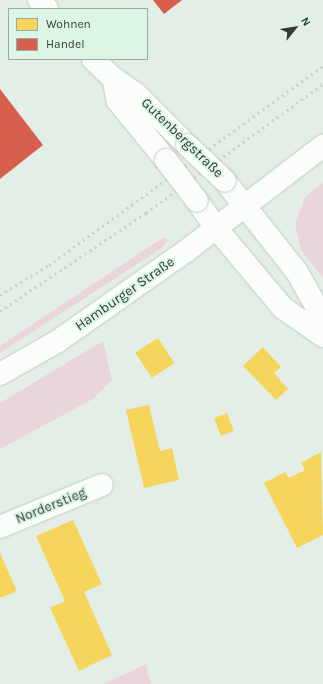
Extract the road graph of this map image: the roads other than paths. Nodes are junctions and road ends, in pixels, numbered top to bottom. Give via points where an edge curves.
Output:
1 (39, 0) edge
2 (46, 8) edge
3 (94, 60) edge
4 (113, 78) junction
5 (323, 146) edge
6 (244, 205) junction
7 (216, 228) junction
8 (323, 319) edge
9 (323, 336) edge
10 (0, 374) edge
11 (102, 485) dead end
12 (0, 527) edge

1 - 2 main road
3 - 4 main road, Gutenbergstraße
4 - 6 main road, Gutenbergstraße, bridge via 136,94 225,181
4 - 7 main road, Gutenbergstraße, bridge via 118,101
5 - 6 main road, Hamburger Straße
6 - 7 main road, Hamburger Straße
6 - 8 main road, Gutenbergstraße via 297,272
7 - 9 main road, Gutenbergstraße via 283,308
7 - 10 main road, Hamburger Straße via 58,340
11 - 12 main road, Norderstieg

